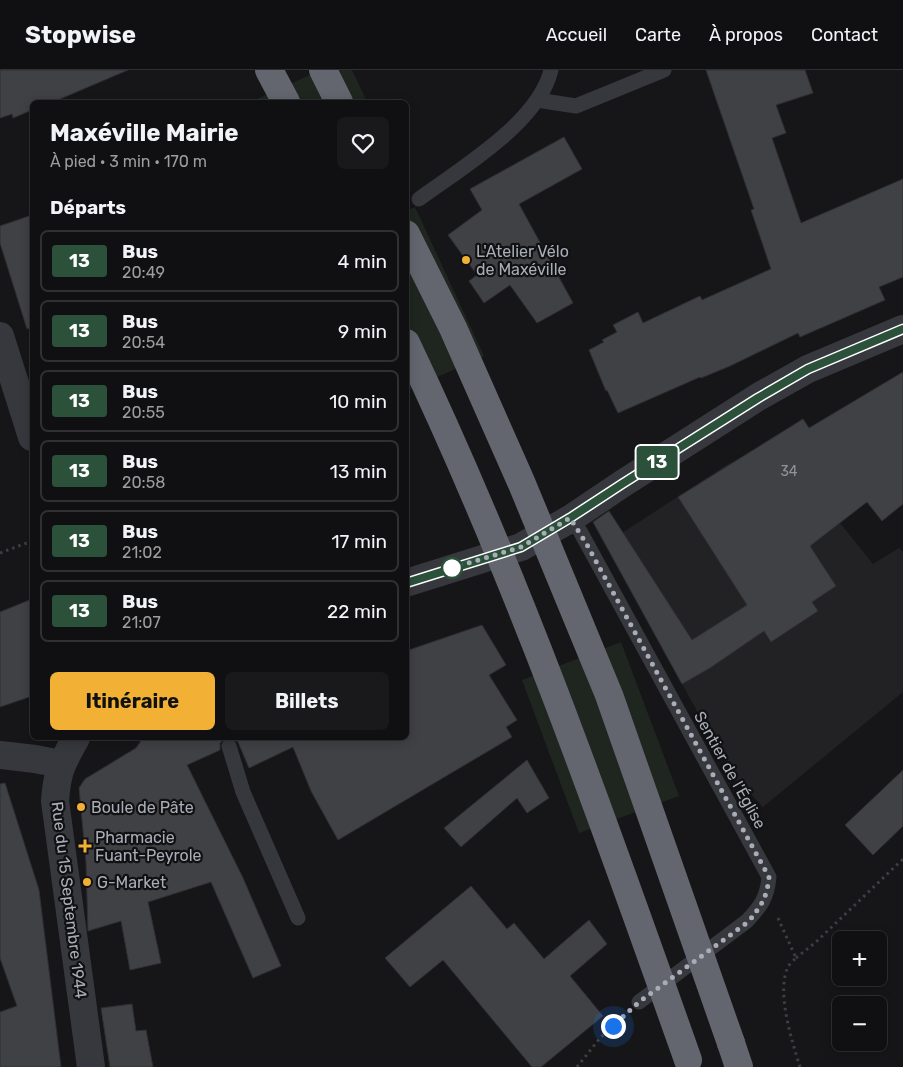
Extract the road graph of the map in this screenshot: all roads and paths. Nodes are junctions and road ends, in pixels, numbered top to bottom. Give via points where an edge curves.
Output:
1 (270, 70) edge
2 (323, 70) edge
3 (550, 70) edge
4 (664, 70) edge
5 (285, 100) edge
6 (338, 100) edge
7 (537, 100) junction
8 (419, 200) dead end
9 (409, 240) edge
10 (903, 329) edge
11 (0, 336) edge
12 (409, 349) edge
13 (30, 431) edge
14 (570, 518) junction
15 (30, 542) edge
16 (0, 553) edge
17 (409, 582) edge
18 (75, 740) edge
19 (230, 746) dead end
20 (0, 755) edge
21 (61, 764) junction
22 (903, 858) edge
23 (767, 892) junction
24 (298, 918) dead end
25 (796, 958) junction
26 (639, 1002) joint
27 (735, 1055) edge
28 (689, 1063) edge
29 (91, 1067) edge
30 (577, 1067) edge
31 (800, 1067) edge

1 - 5 highway
2 - 6 highway
3 - 7 lane via 548,84
4 - 7 lane via 576,106
7 - 8 lane via 487,150
9 - 27 highway, bridge via 453,328 609,696
10 - 14 street via 808,369
11 - 13 street
12 - 28 highway, bridge via 519,598
14 - 17 street via 521,547
14 - 23 lane, Sentier de l'Église via 769,877
15 - 16 path
18 - 21 street, Rue du 15 Septembre 1944
19 - 24 lane via 243,792
20 - 21 street
21 - 29 street, Rue du 15 Septembre 1944 via 56,778 56,815
22 - 25 path
23 - 25 path
23 - 26 lane via 760,908 748,922
25 - 31 path via 788,966 784,997
26 - 30 path via 600,1038

